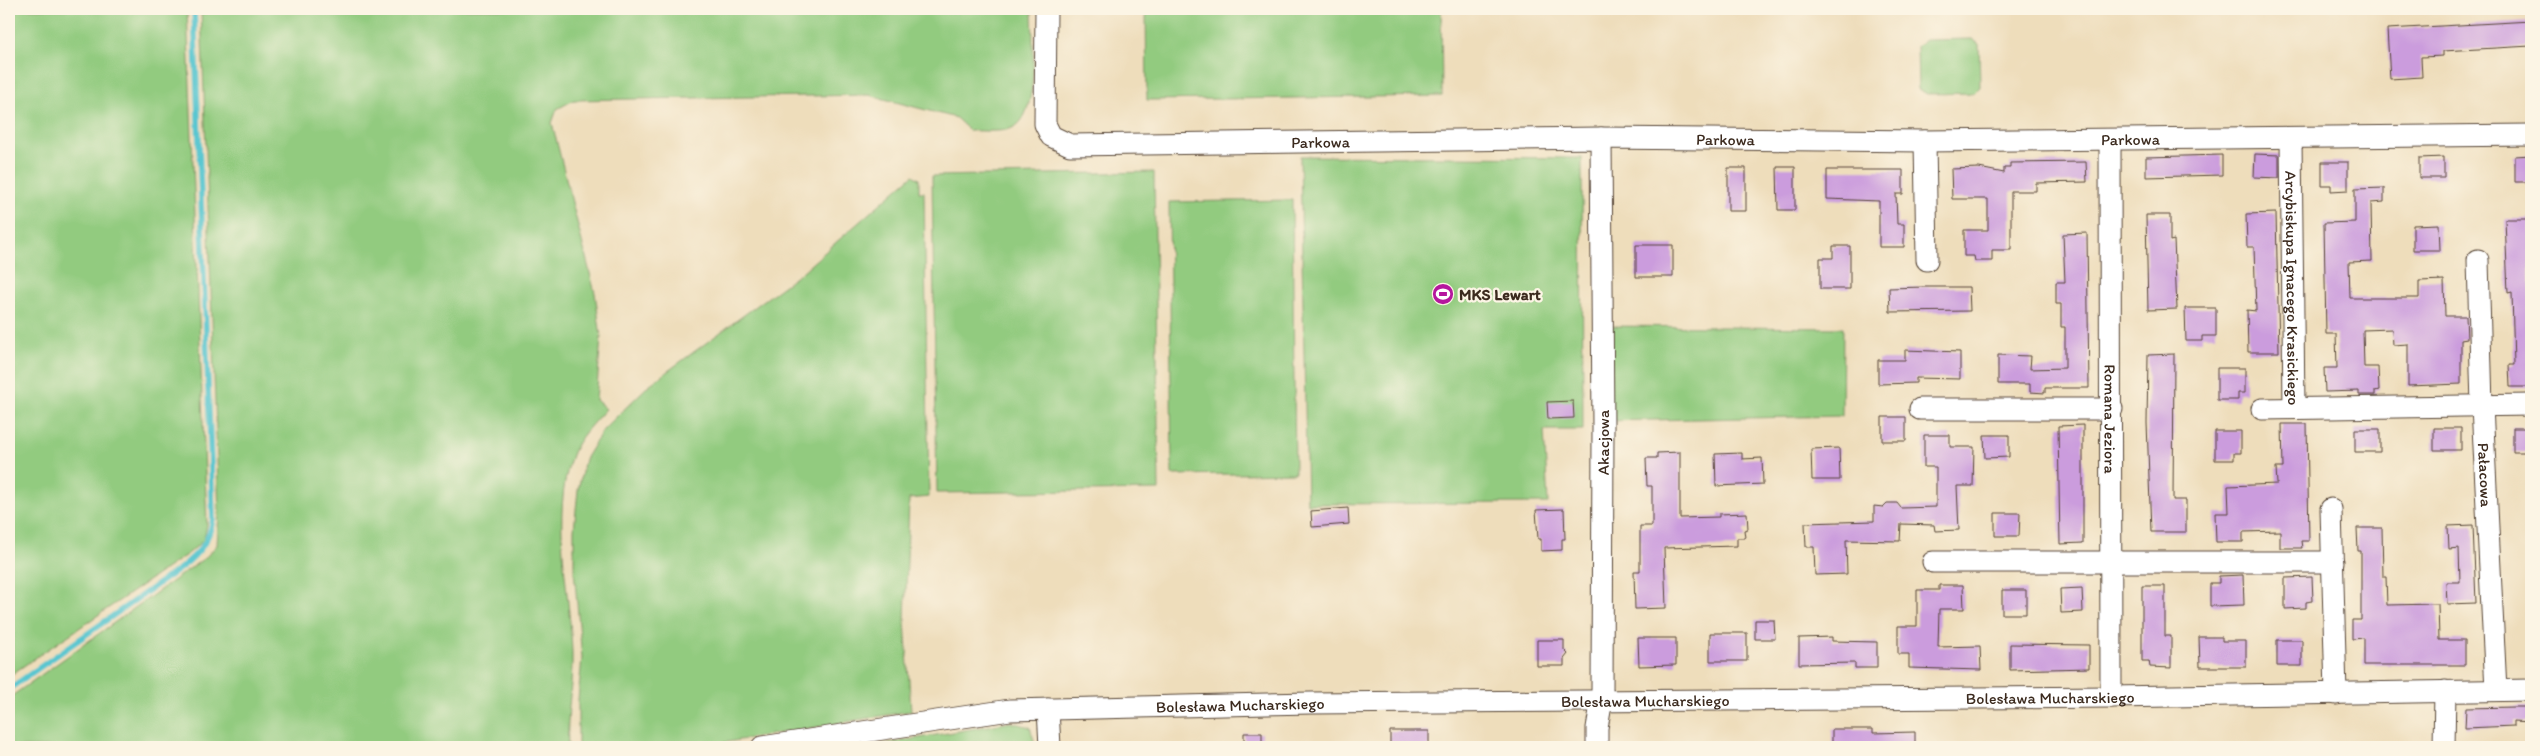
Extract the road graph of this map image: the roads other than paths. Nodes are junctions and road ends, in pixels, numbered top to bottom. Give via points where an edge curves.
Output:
1 (1046, 9) edge
2 (2531, 135) edge
3 (1601, 138) junction
4 (2291, 138) junction
5 (2110, 140) junction
6 (1925, 142) junction
7 (1927, 260) dead end
8 (2478, 260) dead end
9 (2531, 405) edge
10 (2482, 406) junction
11 (2294, 408) junction
12 (1920, 409) dead end
13 (2112, 409) junction
14 (2262, 409) dead end
15 (2330, 509) dead end
16 (1933, 562) dead end
17 (2333, 562) junction
18 (2111, 563) junction
19 (2496, 690) junction
20 (2531, 690) edge
21 (2445, 691) junction
22 (2336, 694) junction
23 (2111, 697) junction
24 (1602, 699) junction
25 (1048, 710) junction
26 (762, 747) edge
27 (1050, 747) edge
28 (1597, 747) edge
29 (2444, 747) edge

1 - 3 street, Parkowa via 1045,124 1051,136 1063,144
2 - 4 street, Parkowa
3 - 6 street, Parkowa
3 - 24 street, Akacjowa
4 - 5 street, Parkowa
4 - 11 street, Arcybiskupa Ignacego Krasickiego
5 - 6 street, Parkowa
5 - 13 street, Romana Jeziora
6 - 7 street
8 - 10 street, Pałacowa
9 - 10 street, Arcybiskupa Ignacego Krasickiego
10 - 11 street, Arcybiskupa Ignacego Krasickiego
10 - 19 street, Pałacowa
11 - 14 street
12 - 13 street
13 - 18 street, Romana Jeziora
15 - 17 street
16 - 18 street
17 - 18 street
17 - 22 street
18 - 23 street, Romana Jeziora
19 - 20 street, Bolesława Mucharskiego
19 - 21 street, Bolesława Mucharskiego
21 - 22 street, Bolesława Mucharskiego
21 - 29 street
22 - 23 street, Bolesława Mucharskiego
23 - 24 street, Bolesława Mucharskiego
24 - 25 street, Bolesława Mucharskiego
24 - 28 street, Akacjowa
25 - 26 street, Bolesława Mucharskiego via 1010,710
25 - 27 street

